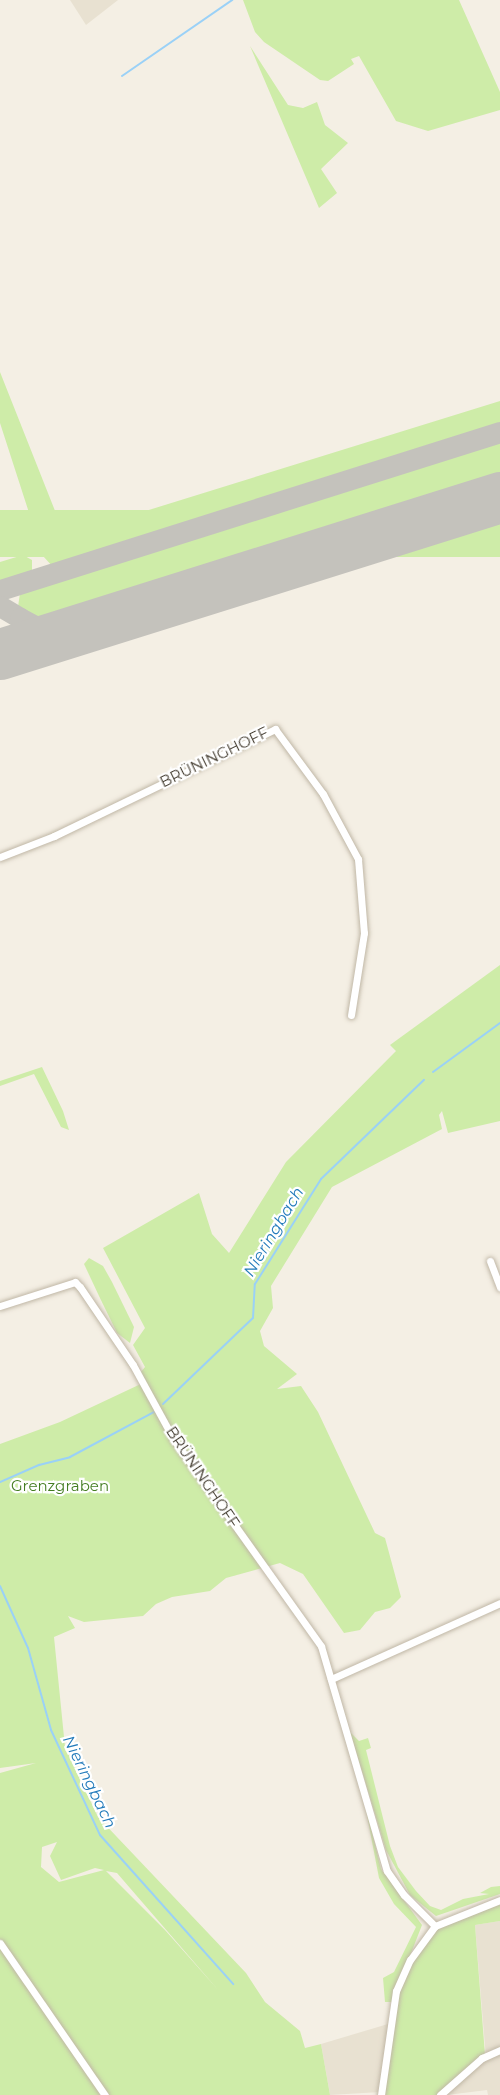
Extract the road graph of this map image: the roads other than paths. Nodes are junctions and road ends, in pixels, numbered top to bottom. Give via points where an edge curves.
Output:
1 (0, 858) edge
2 (351, 1015) dead end
3 (490, 1261) dead end
4 (500, 1287) edge
5 (0, 1306) edge
6 (500, 1603) edge
7 (331, 1679) junction
8 (500, 1900) edge
9 (435, 1926) junction
10 (0, 1943) edge
11 (500, 2050) edge
12 (105, 2095) edge
13 (381, 2095) edge
14 (440, 2095) edge

1 - 2 street, BRÜNINGHOFF via 54,836 275,729 323,794 358,859 364,933
3 - 4 street
5 - 7 street, BRÜNINGHOFF via 75,1281 134,1365 174,1440 321,1646
6 - 7 street
7 - 9 street, BRÜNINGHOFF via 387,1871
8 - 9 street
9 - 13 street via 410,1959 396,1990
10 - 12 street
11 - 14 street via 482,2058

